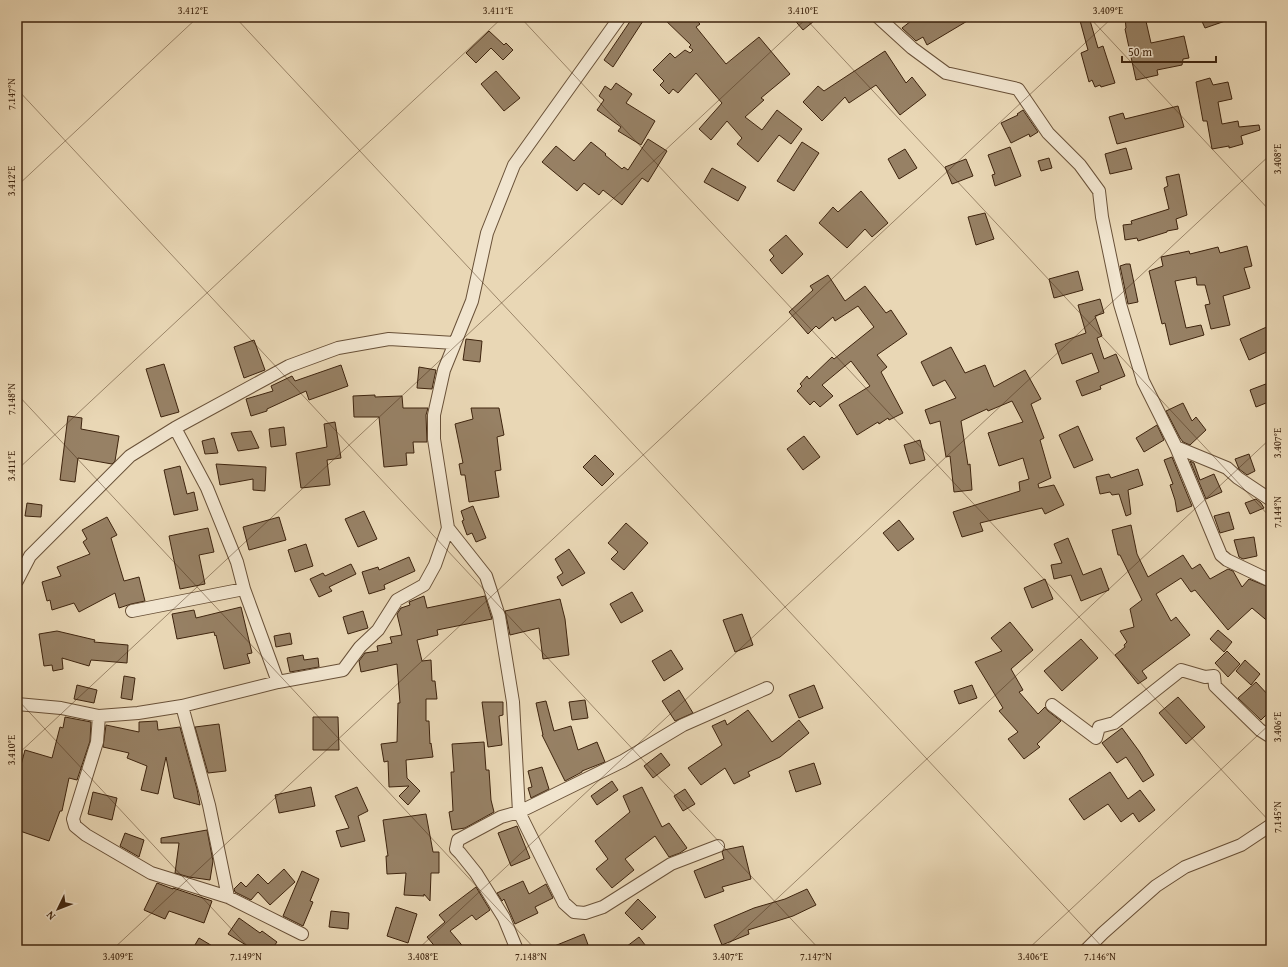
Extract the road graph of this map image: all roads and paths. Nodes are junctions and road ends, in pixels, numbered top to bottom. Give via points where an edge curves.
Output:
1 (620, 17) edge
2 (878, 17) edge
3 (455, 343) junction
4 (175, 428) junction
5 (1176, 447) junction
6 (1271, 500) edge
7 (448, 528) junction
8 (17, 581) edge
9 (1271, 581) edge
10 (244, 589) junction
11 (132, 611) dead end
12 (278, 682) junction
13 (767, 688) dead end
14 (17, 704) edge
15 (1052, 705) dead end
16 (182, 706) junction
17 (99, 716) junction
18 (1271, 737) edge
19 (519, 812) junction
20 (1271, 825) edge
21 (718, 846) dead end
22 (228, 897) junction
23 (302, 934) dead end
24 (517, 950) edge
25 (1086, 950) edge

1 - 3 street via 514,165 486,233 472,301
2 - 5 street via 912,48 946,73 1018,89 1048,133 1080,165 1099,191 1120,304 1143,381
3 - 4 street via 389,339 338,348 288,366
3 - 7 street via 444,370 434,415 434,439
4 - 8 street via 130,456 30,556
4 - 10 street via 207,488 237,562
5 - 6 street via 1228,468 1238,478
5 - 9 street via 1221,555
7 - 12 street via 435,565 424,585 397,600 378,630 360,647 343,670
7 - 19 street via 486,576 499,616 513,702
10 - 11 street
10 - 12 street
12 - 16 street
13 - 19 street via 683,725 623,762
14 - 17 street via 61,708
15 - 18 street via 1096,738 1100,727 1114,723 1181,670 1205,677 1214,676 1215,686 1260,730
16 - 17 street
16 - 22 street via 209,805
17 - 22 street via 97,742 73,819 76,826 86,835 151,874
19 - 21 street via 564,903 574,912 585,913 603,907 671,864
19 - 24 street via 501,817 458,840 456,849 476,873 504,918
20 - 25 street via 1241,845 1186,867 1156,886
22 - 23 street

